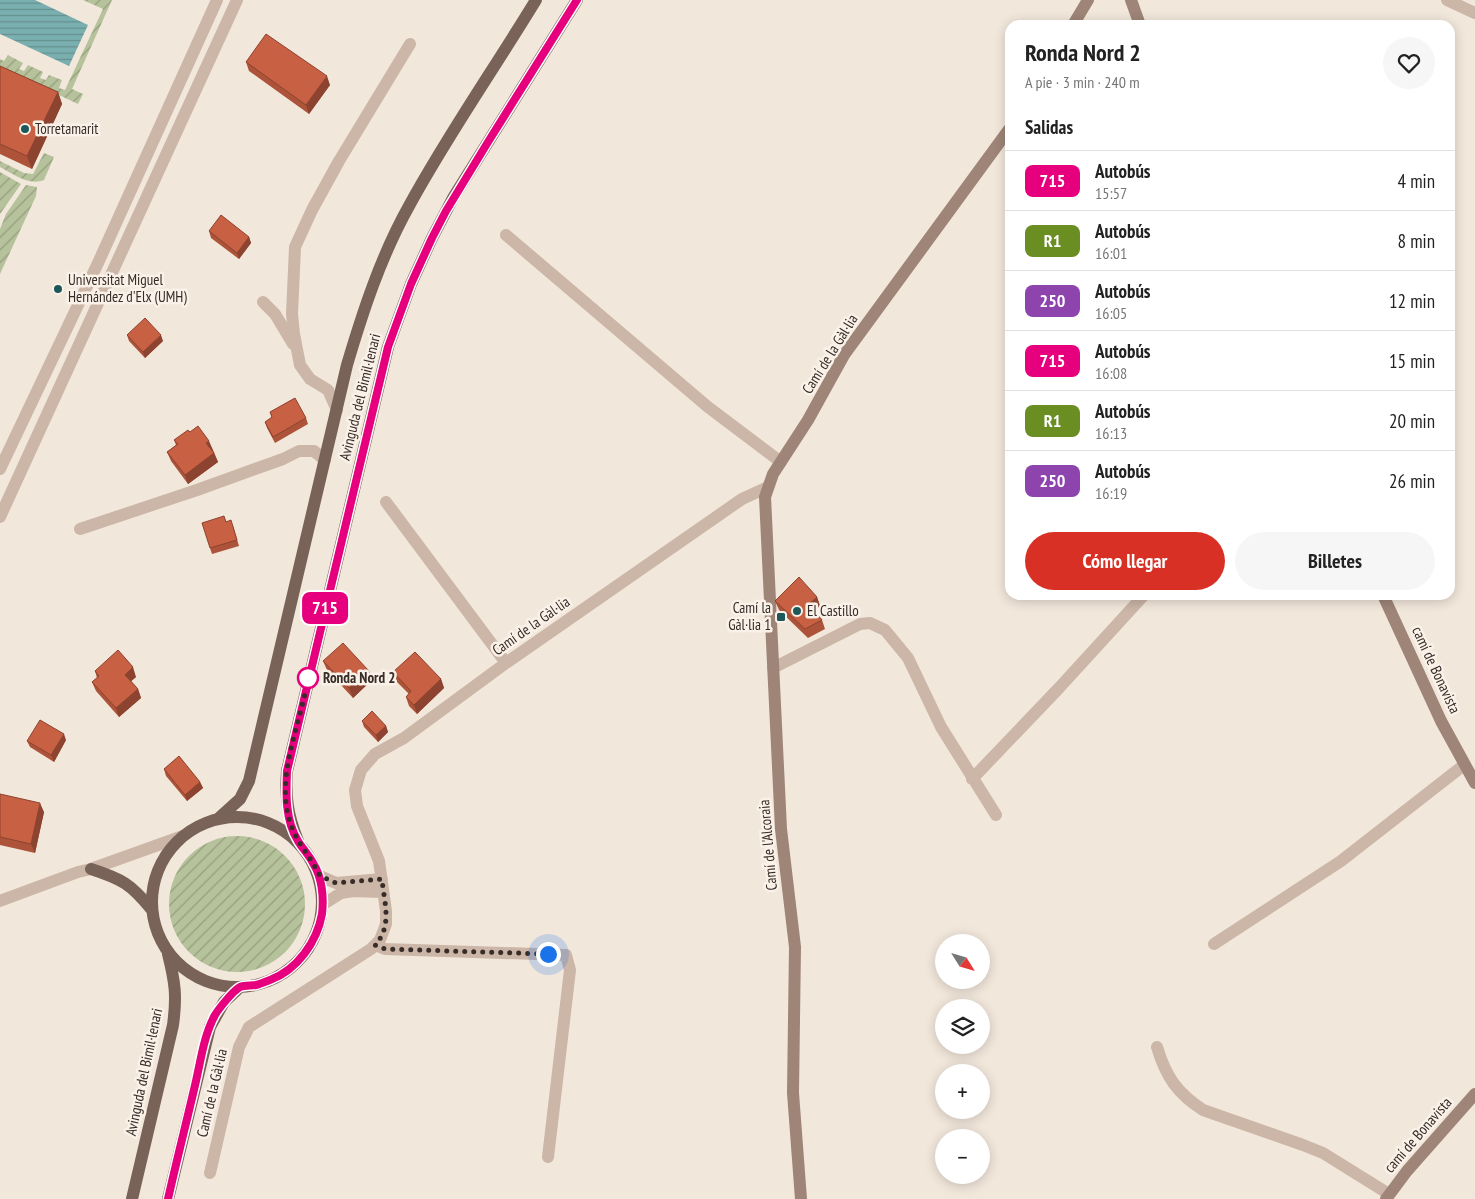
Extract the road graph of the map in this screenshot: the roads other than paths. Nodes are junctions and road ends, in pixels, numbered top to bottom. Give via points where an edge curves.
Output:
1 (218, 0) edge
2 (237, 0) edge
3 (536, 0) edge
4 (578, 0) edge
5 (1088, 0) edge
6 (1131, 0) edge
7 (1447, 0) edge
8 (1475, 13) edge
9 (1076, 20) edge
10 (1138, 20) edge
11 (410, 44) dead end
12 (1005, 135) edge
13 (506, 236) dead end
14 (263, 302) dead end
15 (297, 350) junction
16 (337, 410) junction
17 (324, 460) junction
18 (781, 462) junction
19 (0, 469) edge
20 (768, 487) junction
21 (386, 502) dead end
22 (0, 517) edge
23 (80, 529) dead end
24 (1139, 600) edge
25 (1385, 600) edge
26 (506, 663) junction
27 (773, 668) junction
28 (1464, 765) junction
29 (972, 779) junction
30 (1475, 783) edge
31 (996, 816) dead end
32 (219, 818) junction
33 (183, 836) junction
34 (298, 841) junction
35 (91, 868) junction
36 (320, 876) junction
37 (382, 885) junction
38 (0, 901) edge
39 (322, 905) junction
40 (152, 910) junction
41 (1214, 944) dead end
42 (375, 945) junction
43 (167, 951) junction
44 (240, 987) junction
45 (1157, 1047) dead end
46 (1475, 1094) edge
47 (548, 1157) dead end
48 (210, 1173) dead end
49 (1388, 1196) edge
50 (132, 1199) edge
51 (168, 1199) edge
52 (801, 1199) edge

1 - 19 street
2 - 22 street
3 - 16 main road, Avinguda del Bimil·lenari via 408,208 359,325
4 - 34 main road, Avinguda del Bimil·lenari via 445,214 411,284 388,347 287,771 286,802
5 - 9 street
6 - 10 street
7 - 8 street
11 - 15 street via 339,161 295,247 292,314
12 - 18 street, Camí de la Gàl·lia via 844,355
13 - 18 street via 708,407
14 - 15 street
15 - 16 street via 300,365 310,379 328,390
16 - 17 main road, Avinguda del Bimil·lenari
17 - 23 street via 314,451 299,451 239,476
17 - 32 main road, Avinguda del Bimil·lenari via 249,781 240,799
18 - 20 street, Camí de la Gàl·lia
20 - 26 street, Camí de la Gàl·lia via 742,500
20 - 27 street, Camí de l'Alcoraia via 765,507
21 - 26 street
24 - 29 street
25 - 28 street, camí de Bonavista
26 - 37 street, Camí de la Gàl·lia via 404,738 375,754 362,770 355,790 357,806 380,861
27 - 29 street via 860,624 870,623 885,630 908,658 941,727
27 - 52 street, Camí de l'Alcoraia via 781,829 795,947 794,1093
28 - 30 street, camí de Bonavista
28 - 41 street via 1341,861
29 - 31 street
32 - 33 main road via 201,824
32 - 34 main road via 254,818 273,824
33 - 35 street
33 - 40 main road via 171,847 160,866 153,885
34 - 36 main road
35 - 38 street
35 - 40 main road via 132,887
36 - 37 street via 336,883
36 - 39 main road
37 - 39 street via 341,893
37 - 42 street, Camí de la Gàl·lia via 386,924
39 - 44 main road via 317,931 300,959 272,980
40 - 43 main road via 158,935
42 - 47 street via 385,949 566,954 570,970
42 - 48 street, Camí de la Gàl·lia via 249,1027 239,1047
43 - 44 main road via 197,977
43 - 50 main road, Avinguda del Bimil·lenari via 175,980 173,1025
44 - 51 main road via 224,1002 210,1027
45 - 49 street via 1170,1080 1203,1110 1303,1144
46 - 49 street, camí de Bonavista

